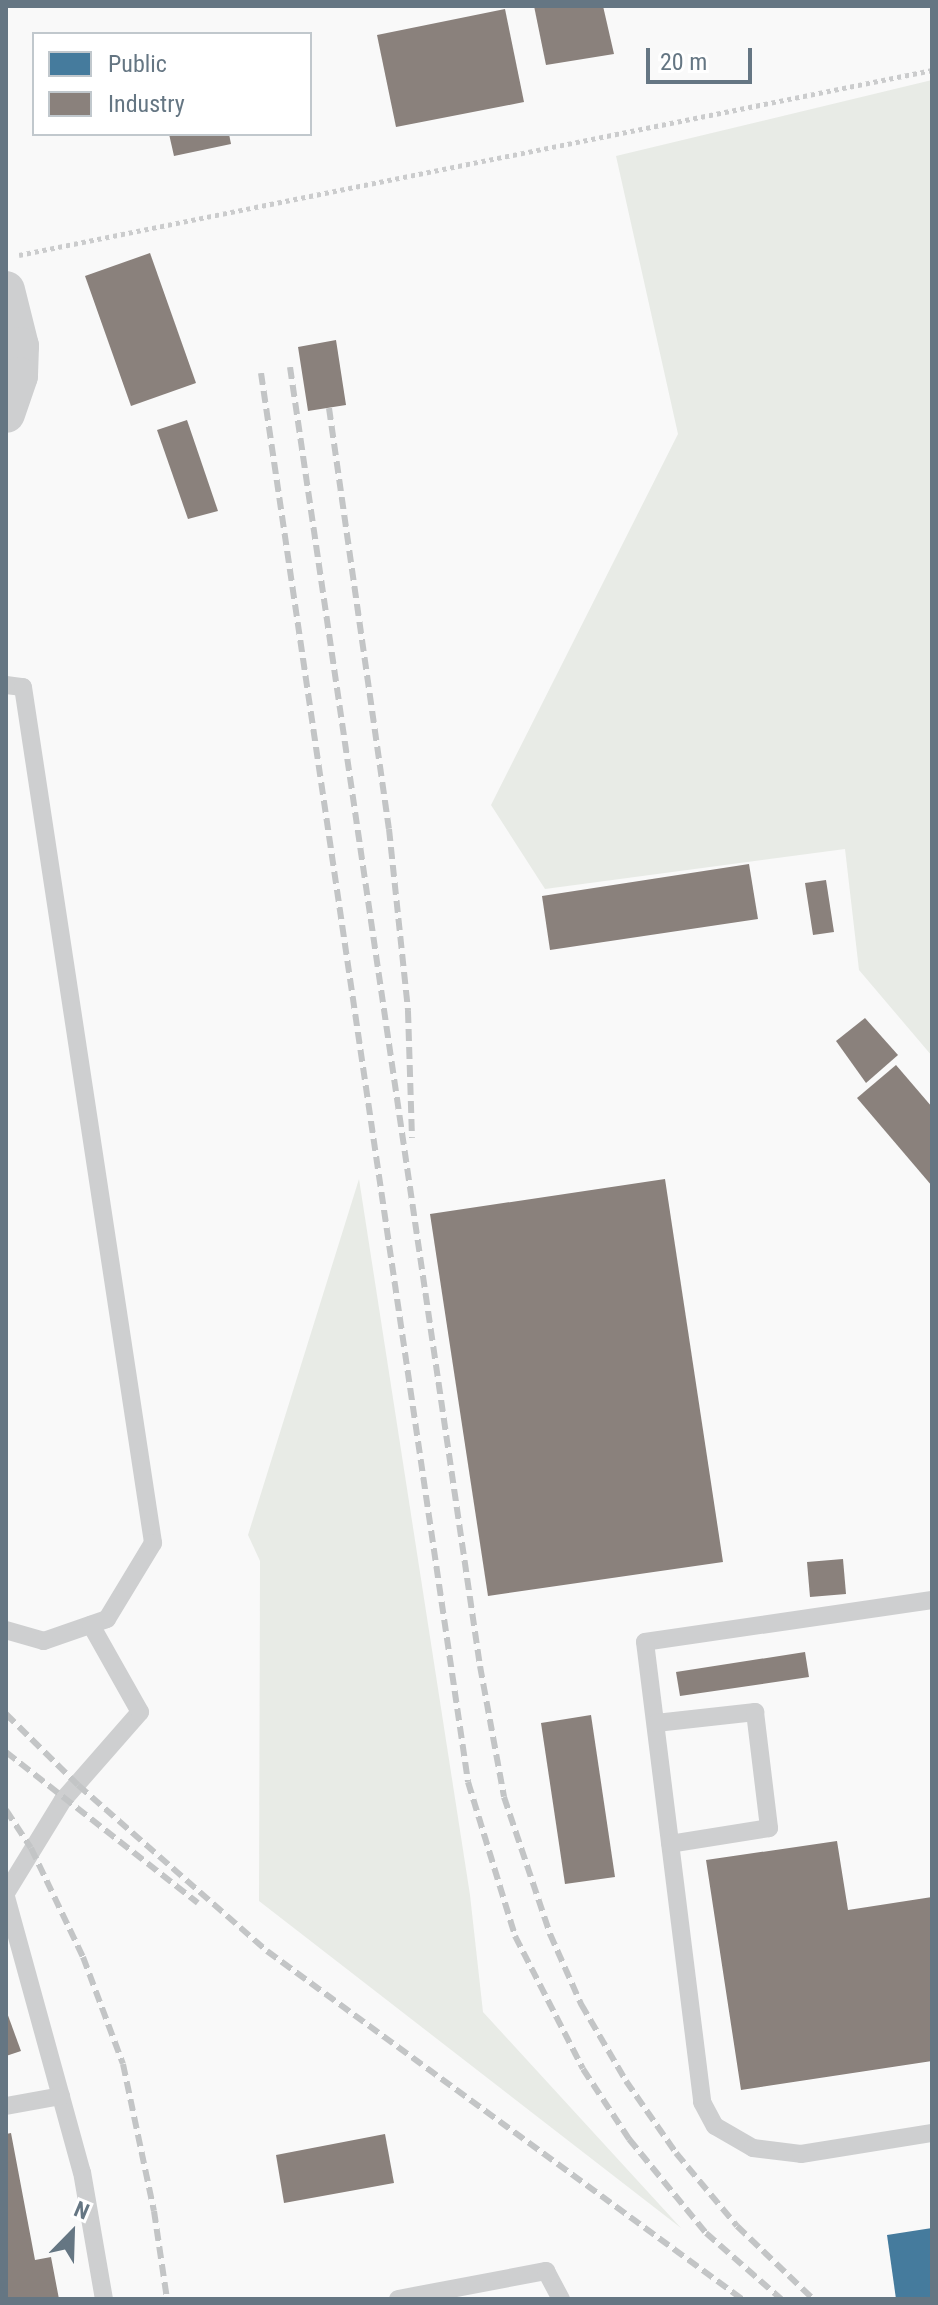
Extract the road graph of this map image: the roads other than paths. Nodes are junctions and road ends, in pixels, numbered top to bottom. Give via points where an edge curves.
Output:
1 (6, 290) edge
2 (6, 414) edge
3 (6, 685) edge
4 (932, 1600) edge
5 (91, 1625) junction
6 (6, 1630) edge
7 (656, 1723) junction
8 (670, 1844) junction
9 (6, 1895) edge
10 (61, 2096) junction
11 (6, 2106) edge
12 (932, 2133) edge
13 (104, 2299) edge
14 (398, 2299) edge
15 (561, 2299) edge

1 - 2 street via 20,346 19,376
3 - 5 lane via 23,687 153,1543 107,1619
4 - 7 lane via 645,1642
5 - 6 lane via 44,1641
5 - 9 lane via 140,1712 63,1800
7 - 8 lane
7 - 8 lane via 755,1712 766,1799 769,1828
8 - 12 lane via 702,2102 715,2126 753,2148 801,2154
9 - 10 lane
10 - 11 lane
10 - 13 lane via 82,2172
14 - 15 lane via 546,2271

